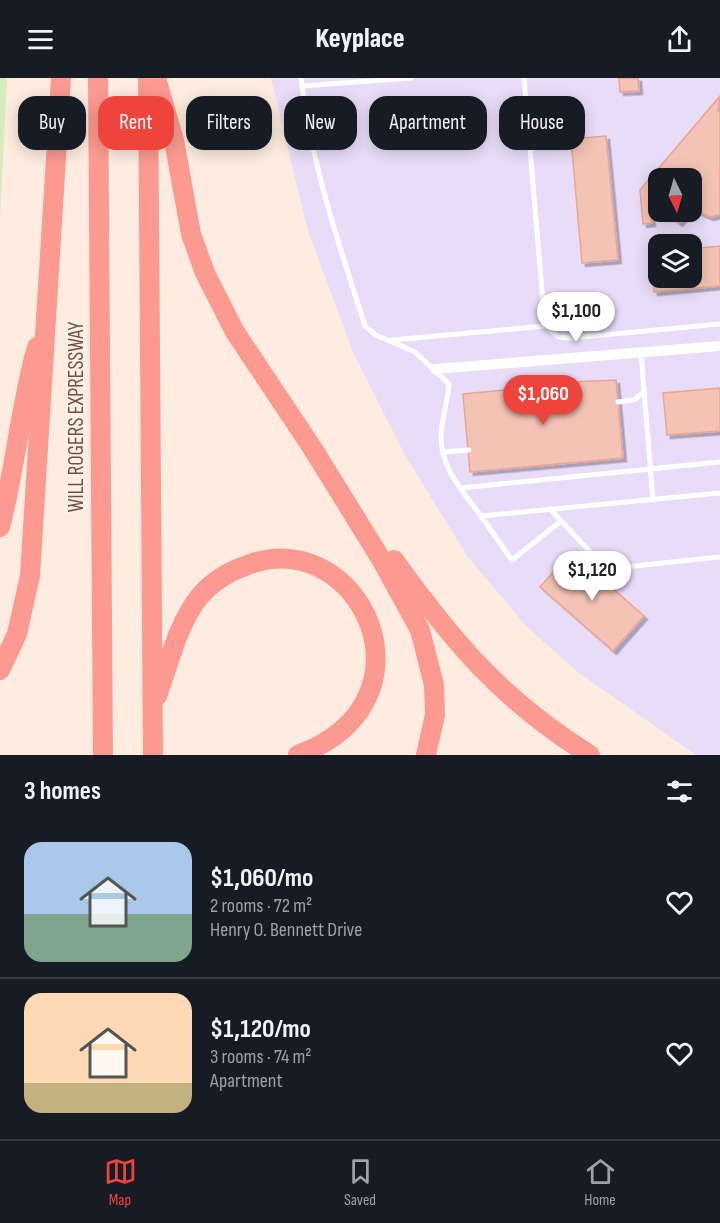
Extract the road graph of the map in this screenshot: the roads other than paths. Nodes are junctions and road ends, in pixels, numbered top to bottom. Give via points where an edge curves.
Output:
1 (61, 78) edge
2 (98, 78) edge
3 (148, 78) edge
4 (156, 78) edge
5 (301, 78) edge
6 (411, 78) edge
7 (524, 78) edge
8 (336, 81) edge
9 (302, 86) junction
10 (48, 307) junction
11 (720, 324) edge
12 (545, 326) junction
13 (389, 340) junction
14 (720, 346) edge
15 (641, 352) junction
16 (435, 369) junction
17 (644, 392) junction
18 (618, 402) dead end
19 (313, 449) junction
20 (469, 450) dead end
21 (442, 452) junction
22 (720, 462) edge
23 (650, 469) junction
24 (461, 488) junction
25 (720, 493) edge
26 (653, 501) junction
27 (550, 509) junction
28 (481, 516) junction
29 (561, 521) junction
30 (0, 527) edge
31 (720, 557) edge
32 (0, 670) edge
33 (152, 710) junction
34 (103, 755) edge
35 (153, 755) edge
36 (298, 755) edge
37 (426, 755) edge
38 (590, 755) edge

1 - 10 highway
2 - 34 highway, WILL ROGERS EXPRESSWAY
3 - 33 highway
4 - 19 highway via 174,140 191,234 205,273 235,332
5 - 9 lane
6 - 8 lane
7 - 12 lane
8 - 9 lane
9 - 13 lane via 323,195 365,326
10 - 30 highway via 27,381
10 - 32 highway via 30,576 17,634
11 - 12 lane via 571,338 559,337
12 - 13 lane
13 - 16 lane via 415,352
14 - 15 street
15 - 16 street
15 - 17 lane
16 - 21 lane via 449,384 441,432
17 - 18 lane via 634,400
17 - 23 lane
19 - 37 highway via 420,630 434,685 435,715
19 - 38 highway via 455,642 529,714
20 - 21 lane
21 - 24 lane via 443,461
22 - 23 lane
23 - 24 lane
23 - 26 lane
24 - 28 lane
25 - 26 lane
26 - 27 lane
27 - 28 lane
27 - 29 lane
28 - 29 lane via 512,560
29 - 31 lane via 606,569
33 - 35 highway
33 - 36 highway via 190,610 218,579 253,562 274,559 314,566 343,583 357,599 366,615 376,656 370,693 360,711 335,737

